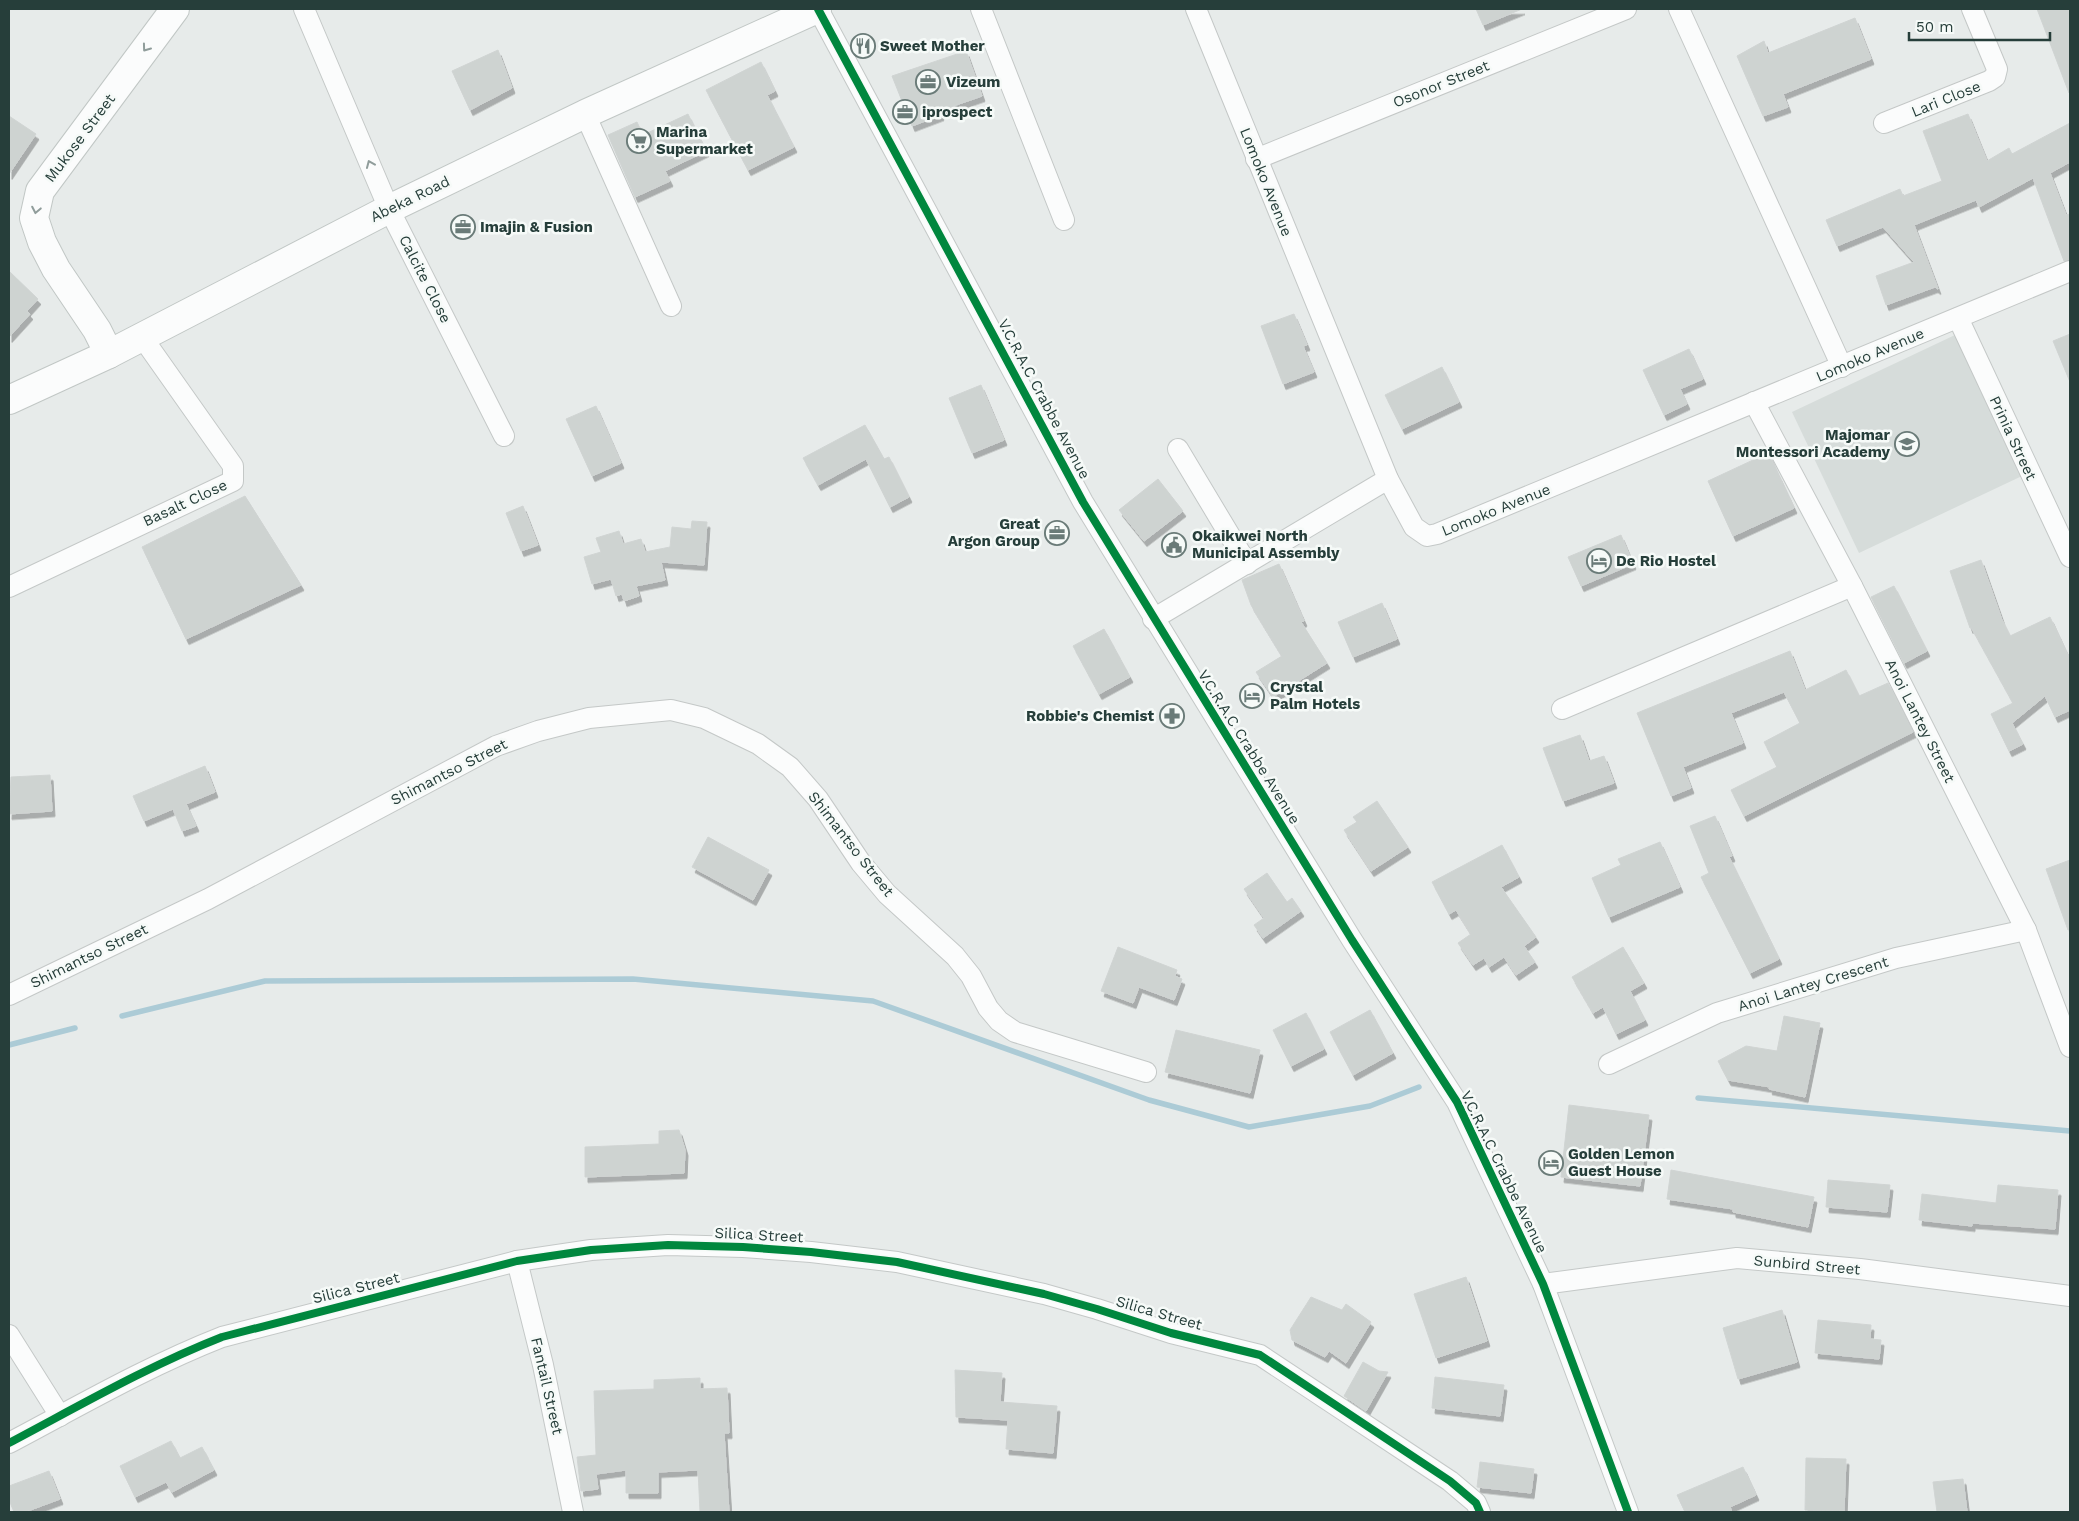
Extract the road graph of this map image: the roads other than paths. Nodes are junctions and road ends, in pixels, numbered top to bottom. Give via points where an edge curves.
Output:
1 (175, 9) edge
2 (304, 9) edge
3 (817, 9) edge
4 (982, 9) edge
5 (1196, 9) edge
6 (1626, 9) edge
7 (1678, 9) edge
8 (1972, 9) edge
9 (585, 114) junction
10 (1884, 123) dead end
11 (1256, 159) junction
12 (389, 209) junction
13 (1064, 220) dead end
14 (2070, 272) edge
15 (671, 306) dead end
16 (1958, 318) junction
17 (142, 337) junction
18 (109, 354) junction
19 (1842, 367) junction
20 (9, 400) edge
21 (1754, 402) junction
22 (504, 436) dead end
23 (1178, 449) dead end
24 (1388, 479) junction
25 (2070, 557) edge
26 (1247, 564) junction
27 (1852, 586) junction
28 (9, 587) edge
29 (1154, 619) junction
30 (1562, 708) dead end
31 (2026, 930) junction
32 (9, 994) edge
33 (2070, 1047) edge
34 (1608, 1064) dead end
35 (1146, 1072) dead end
36 (517, 1261) junction
37 (1544, 1284) junction
38 (2070, 1296) edge
39 (9, 1335) edge
40 (60, 1416) junction
41 (9, 1443) edge
42 (574, 1512) edge
43 (1480, 1512) edge
44 (1628, 1512) edge

1 -> 18 street, Mukose Street via 40,191 34,218 56,269 97,330
12 -> 2 street, Calcite Close
3 - 9 street, Abeka Road
3 - 29 street, V.C.R.A.C Crabbe Avenue via 1083,502
4 - 13 street
5 - 11 street, Lomoko Avenue
6 - 11 street, Osonor Street
7 - 19 street
8 - 10 street, Lari Close via 1997,69 1995,77
9 - 12 street, Abeka Road
9 - 15 street
11 - 24 street, Lomoko Avenue
12 - 17 street, Abeka Road
12 - 22 street, Calcite Close
14 - 16 street, Lomoko Avenue
16 - 19 street, Lomoko Avenue
16 - 25 street, Prinia Street
17 - 18 street, Abeka Road
17 - 28 street, Basalt Close via 233,466 233,480
18 - 20 street, Abeka Road
19 - 21 street, Lomoko Avenue
21 - 24 street, Lomoko Avenue via 1438,534 1427,536 1414,527
21 - 27 street, Anoi Lantey Street
23 - 26 street
24 - 26 street
26 - 29 street
27 - 30 street
27 - 31 street, Anoi Lantey Street
29 - 37 street, V.C.R.A.C Crabbe Avenue via 1457,1102
31 - 33 street, Anoi Lantey Street
31 - 34 street, Anoi Lantey Crescent via 1896,958 1726,1010
32 - 35 street, Shimantso Street via 208,899 496,746 589,718 671,710 704,718 758,744 790,767 818,799 887,894 955,956 998,1021 1015,1032
36 - 40 street, Silica Street via 222,1337 126,1380
36 - 42 street, Fantail Street
36 - 43 street, Silica Street via 591,1250 668,1245 743,1247 897,1262 1044,1294 1260,1356 1450,1482 1476,1503
37 - 38 street, Sunbird Street via 1737,1258 1860,1269
37 - 44 street, V.C.R.A.C Crabbe Avenue
39 - 40 street
40 - 41 street, Silica Street

